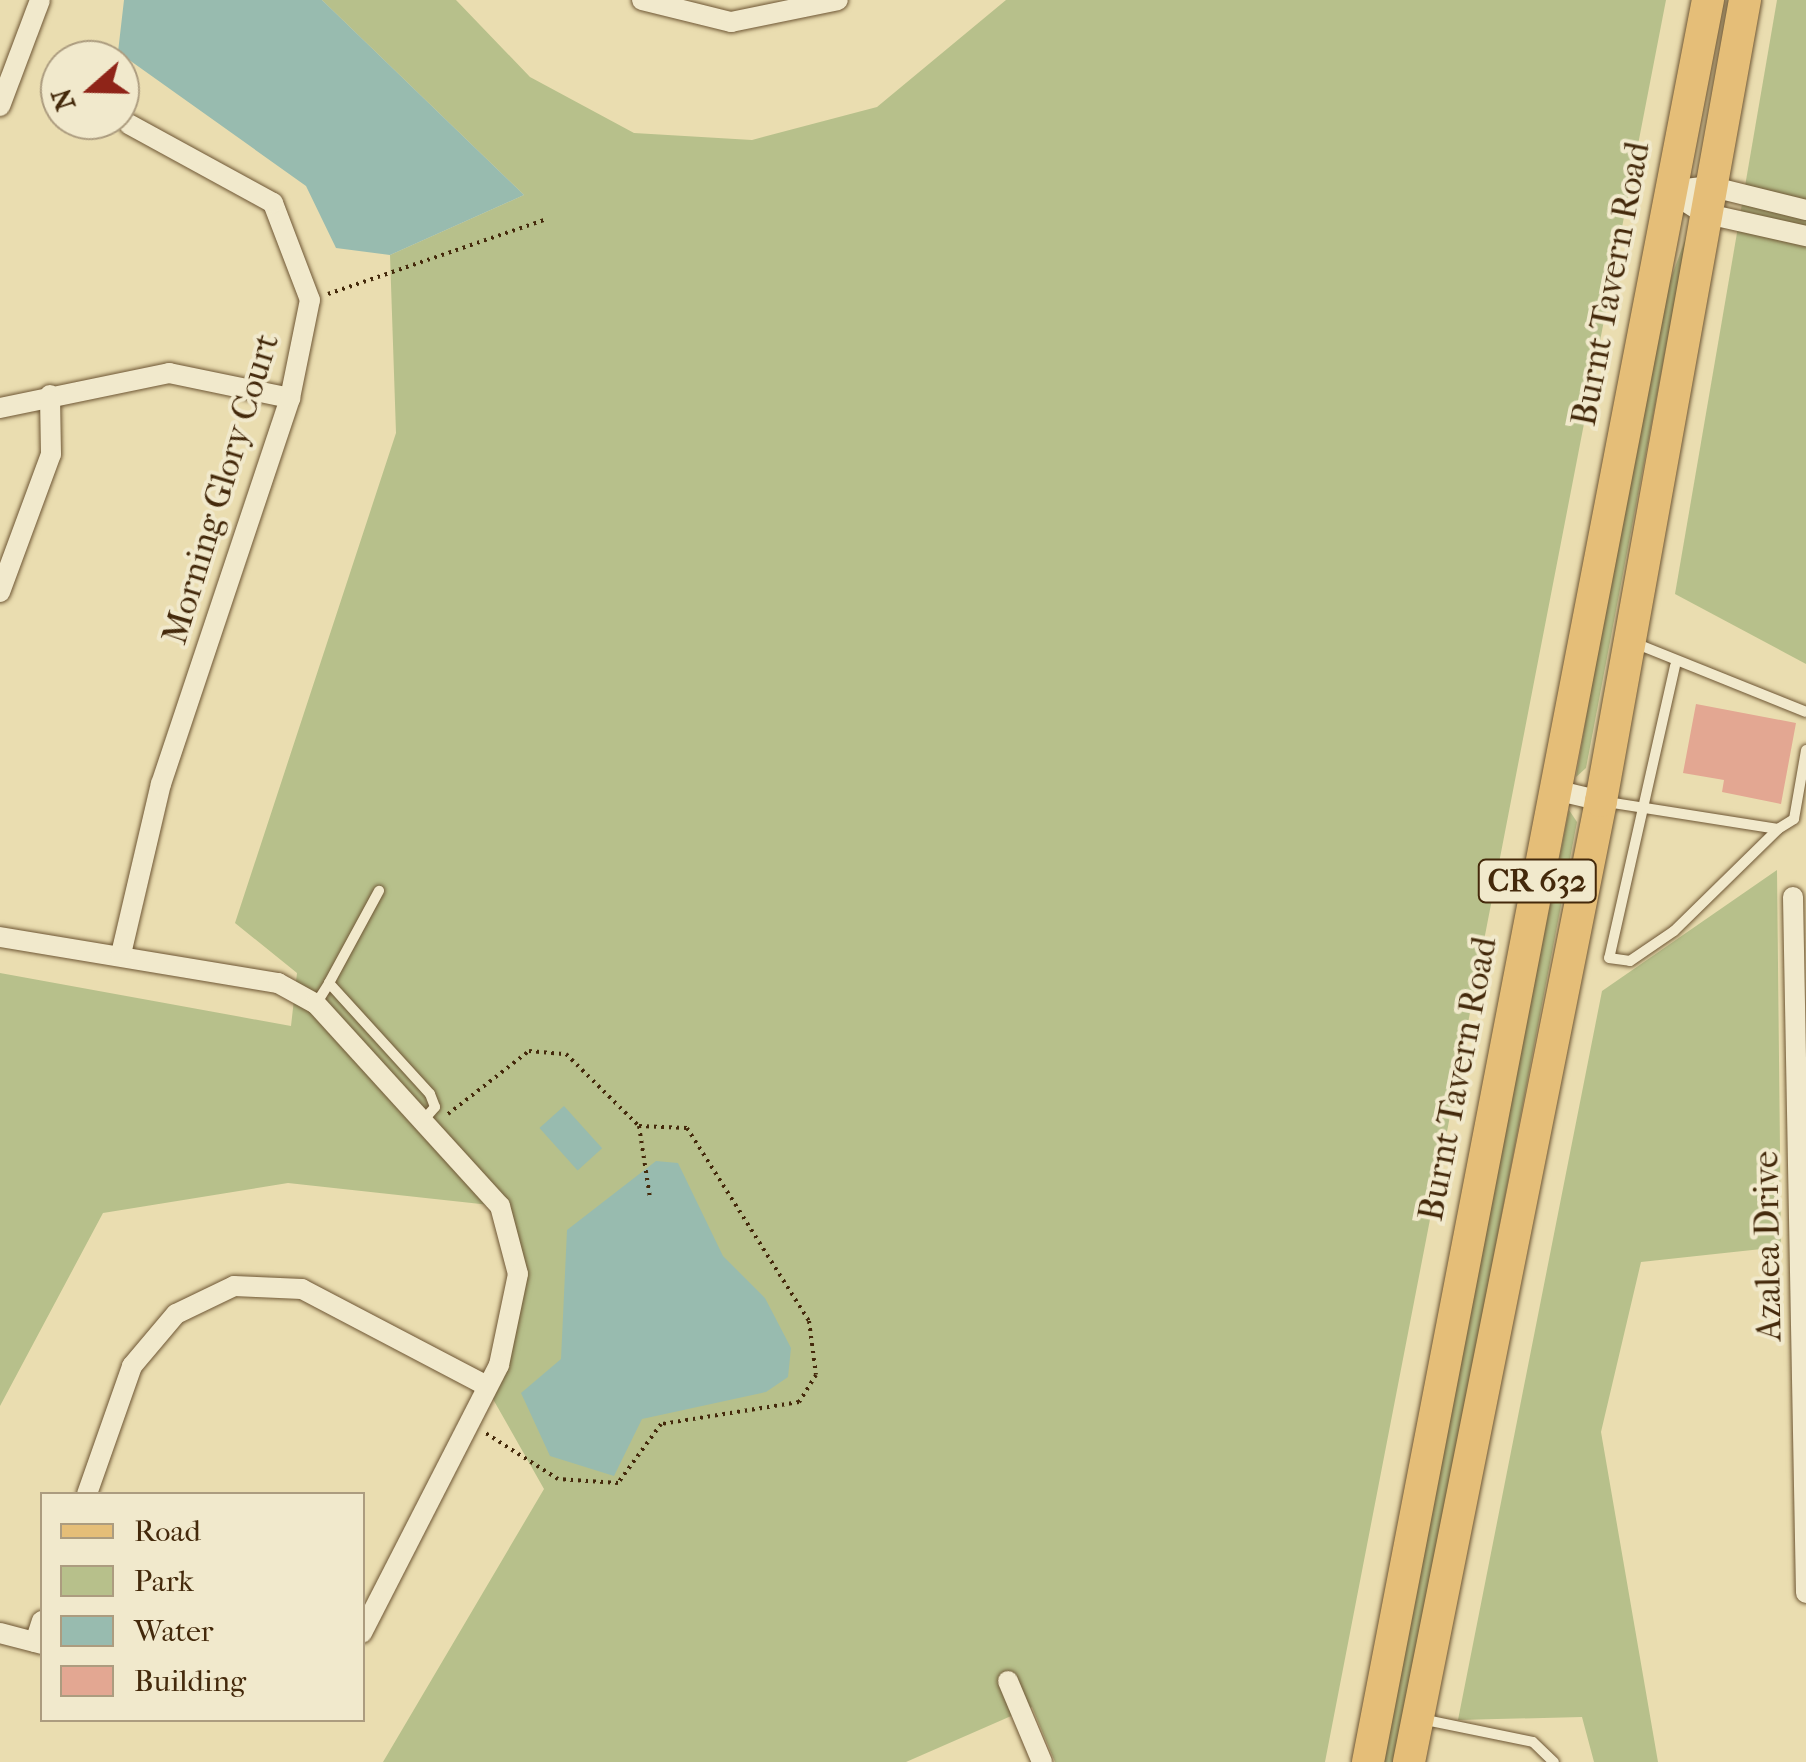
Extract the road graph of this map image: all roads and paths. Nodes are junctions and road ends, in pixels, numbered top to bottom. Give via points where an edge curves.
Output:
1 (40, 0) edge
2 (642, 0) edge
3 (838, 0) edge
4 (1708, 0) edge
5 (1746, 0) edge
6 (0, 106) edge
7 (140, 130) edge
8 (1669, 192) junction
9 (1706, 200) junction
10 (1806, 210) edge
11 (548, 219) dead end
12 (1806, 236) edge
13 (310, 300) junction
14 (50, 394) junction
15 (290, 398) junction
16 (0, 408) edge
17 (0, 592) edge
18 (1629, 640) junction
19 (1675, 666) junction
20 (1806, 712) edge
21 (1806, 750) edge
22 (1555, 790) junction
23 (1601, 801) junction
24 (1638, 807) junction
25 (1778, 829) junction
26 (379, 891) dead end
27 (1793, 897) dead end
28 (0, 937) edge
29 (121, 954) junction
30 (329, 983) junction
31 (316, 1004) junction
32 (427, 1124) junction
33 (639, 1126) junction
34 (650, 1198) dead end
35 (485, 1385) junction
36 (468, 1421) junction
37 (88, 1492) edge
38 (1806, 1593) edge
39 (365, 1627) edge
40 (0, 1634) edge
41 (40, 1636) edge
42 (1008, 1681) dead end
43 (1418, 1718) junction
44 (1042, 1762) edge
45 (1368, 1762) edge
46 (1409, 1762) edge
47 (1554, 1762) edge

1 - 6 street
2 - 3 street via 731,22
4 - 8 main road, Burnt Tavern Road / CR 632
5 - 9 main road, CR 632
7 - 13 street, Morning Glory Court via 273,203
8 - 9 street
8 - 22 main road, Burnt Tavern Road / CR 632
9 - 10 street
9 - 12 street
9 - 18 main road, CR 632
11 - 13 path
13 - 15 street, Morning Glory Court
14 - 15 street via 169,373
14 - 16 street
14 - 17 street via 51,454
15 - 29 street, Morning Glory Court via 161,784
18 - 19 lane
18 - 23 main road, CR 632
19 - 20 lane
19 - 24 lane
21 - 25 lane via 1794,819
22 - 23 street
22 - 45 main road, Burnt Tavern Road / CR 632
23 - 24 lane
23 - 43 main road, CR 632
24 - 25 lane
24 - 25 lane via 1609,958 1618,965 1674,931
26 - 30 lane
27 - 38 street, Azalea Drive
28 - 29 street
29 - 31 street via 278,983
30 - 31 lane
30 - 32 lane via 430,1094 436,1107
31 - 32 street
32 - 33 path via 530,1051 566,1054
32 - 35 street via 500,1206 518,1274 499,1366
33 - 34 path
33 - 36 path via 686,1128 810,1321 816,1376 799,1402 661,1424 618,1483 558,1479
35 - 36 street
35 - 37 street via 302,1289 234,1286 176,1314 132,1366
36 - 39 street
40 - 41 street
42 - 44 street
43 - 46 main road, CR 632
43 - 47 lane via 1533,1742

